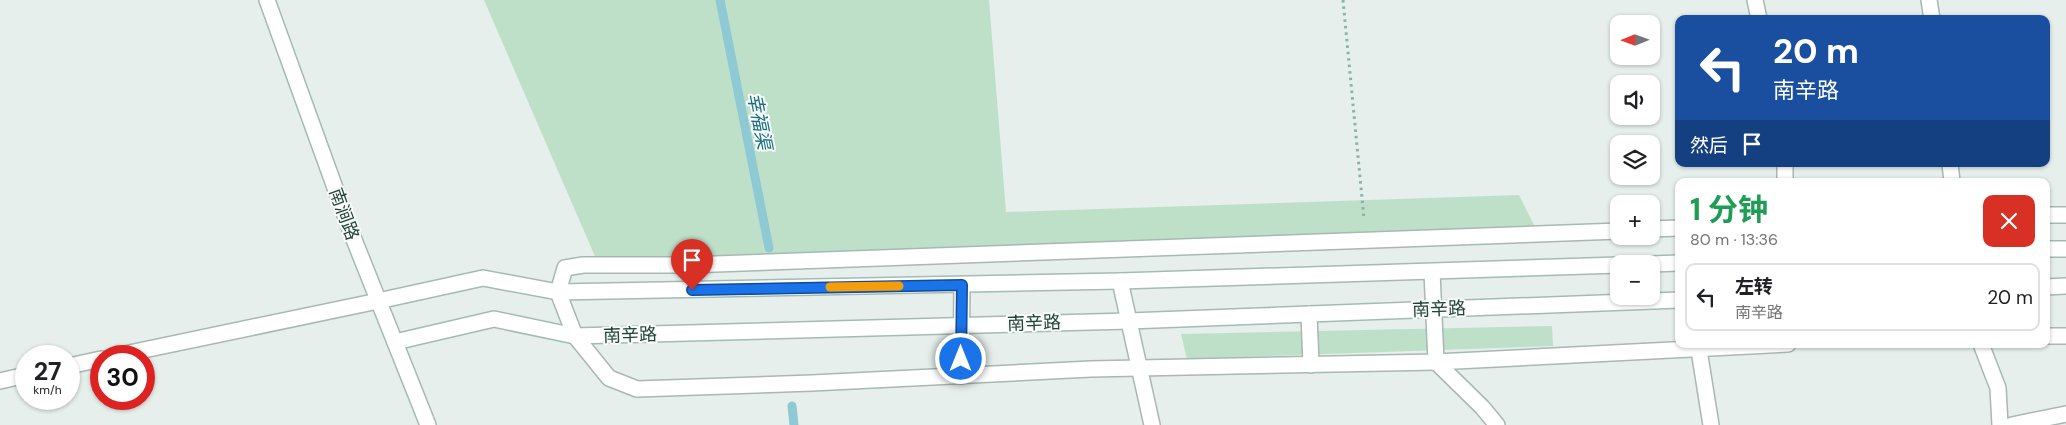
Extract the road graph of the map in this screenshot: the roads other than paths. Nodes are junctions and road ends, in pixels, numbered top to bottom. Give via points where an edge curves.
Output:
1 (267, 0) edge
2 (1755, 0) edge
3 (1930, 0) edge
4 (1758, 15) edge
5 (1932, 15) edge
6 (2050, 215) edge
7 (2066, 215) edge
8 (1675, 228) edge
9 (1660, 229) edge
10 (1610, 230) edge
11 (2066, 249) edge
12 (2050, 250) edge
13 (1675, 263) edge
14 (1660, 264) edge
15 (1610, 265) edge
16 (1432, 272) junction
17 (1120, 281) junction
18 (962, 285) junction
19 (2066, 286) edge
20 (2050, 287) edge
21 (558, 292) junction
22 (1675, 300) edge
23 (378, 301) junction
24 (1434, 309) junction
25 (1309, 314) junction
26 (1129, 320) junction
27 (961, 325) junction
28 (575, 336) junction
29 (2050, 336) edge
30 (2066, 336) edge
31 (394, 342) junction
32 (1675, 346) edge
33 (155, 348) edge
34 (1698, 348) edge
35 (1983, 348) edge
36 (1436, 362) junction
37 (1311, 365) junction
38 (1139, 368) junction
39 (961, 376) junction
40 (15, 378) edge
41 (0, 381) edge
42 (2066, 414) edge
43 (428, 425) edge
44 (1152, 425) edge
45 (1497, 425) edge
46 (1711, 425) edge
47 (2000, 425) edge
48 (2012, 425) edge

1 - 23 street, 南涧路
2 - 4 street
3 - 5 street
6 - 7 street
8 - 9 street
10 - 21 street via 688,264 583,265 565,268
11 - 12 street
13 - 14 street
15 - 16 street
16 - 17 street
16 - 24 street
17 - 18 street
17 - 26 street
18 - 21 street
18 - 27 street
19 - 20 street
21 - 23 street via 483,278
21 - 28 street
22 - 24 street, 南辛路
23 - 31 street, 南涧路
23 - 33 street
24 - 25 street, 南辛路
24 - 36 street
25 - 26 street, 南辛路
25 - 37 street
26 - 27 street, 南辛路
26 - 38 street
27 - 28 street, 南辛路
27 - 39 street
28 - 31 street, 南辛路 via 494,319
28 - 39 street via 609,378 637,389
29 - 30 street
31 - 43 street, 南涧路
32 - 36 street
34 - 46 street
35 - 47 street via 1998,388
36 - 37 street
36 - 45 street
37 - 38 street
38 - 39 street
38 - 44 street
40 - 41 street
42 - 48 street

